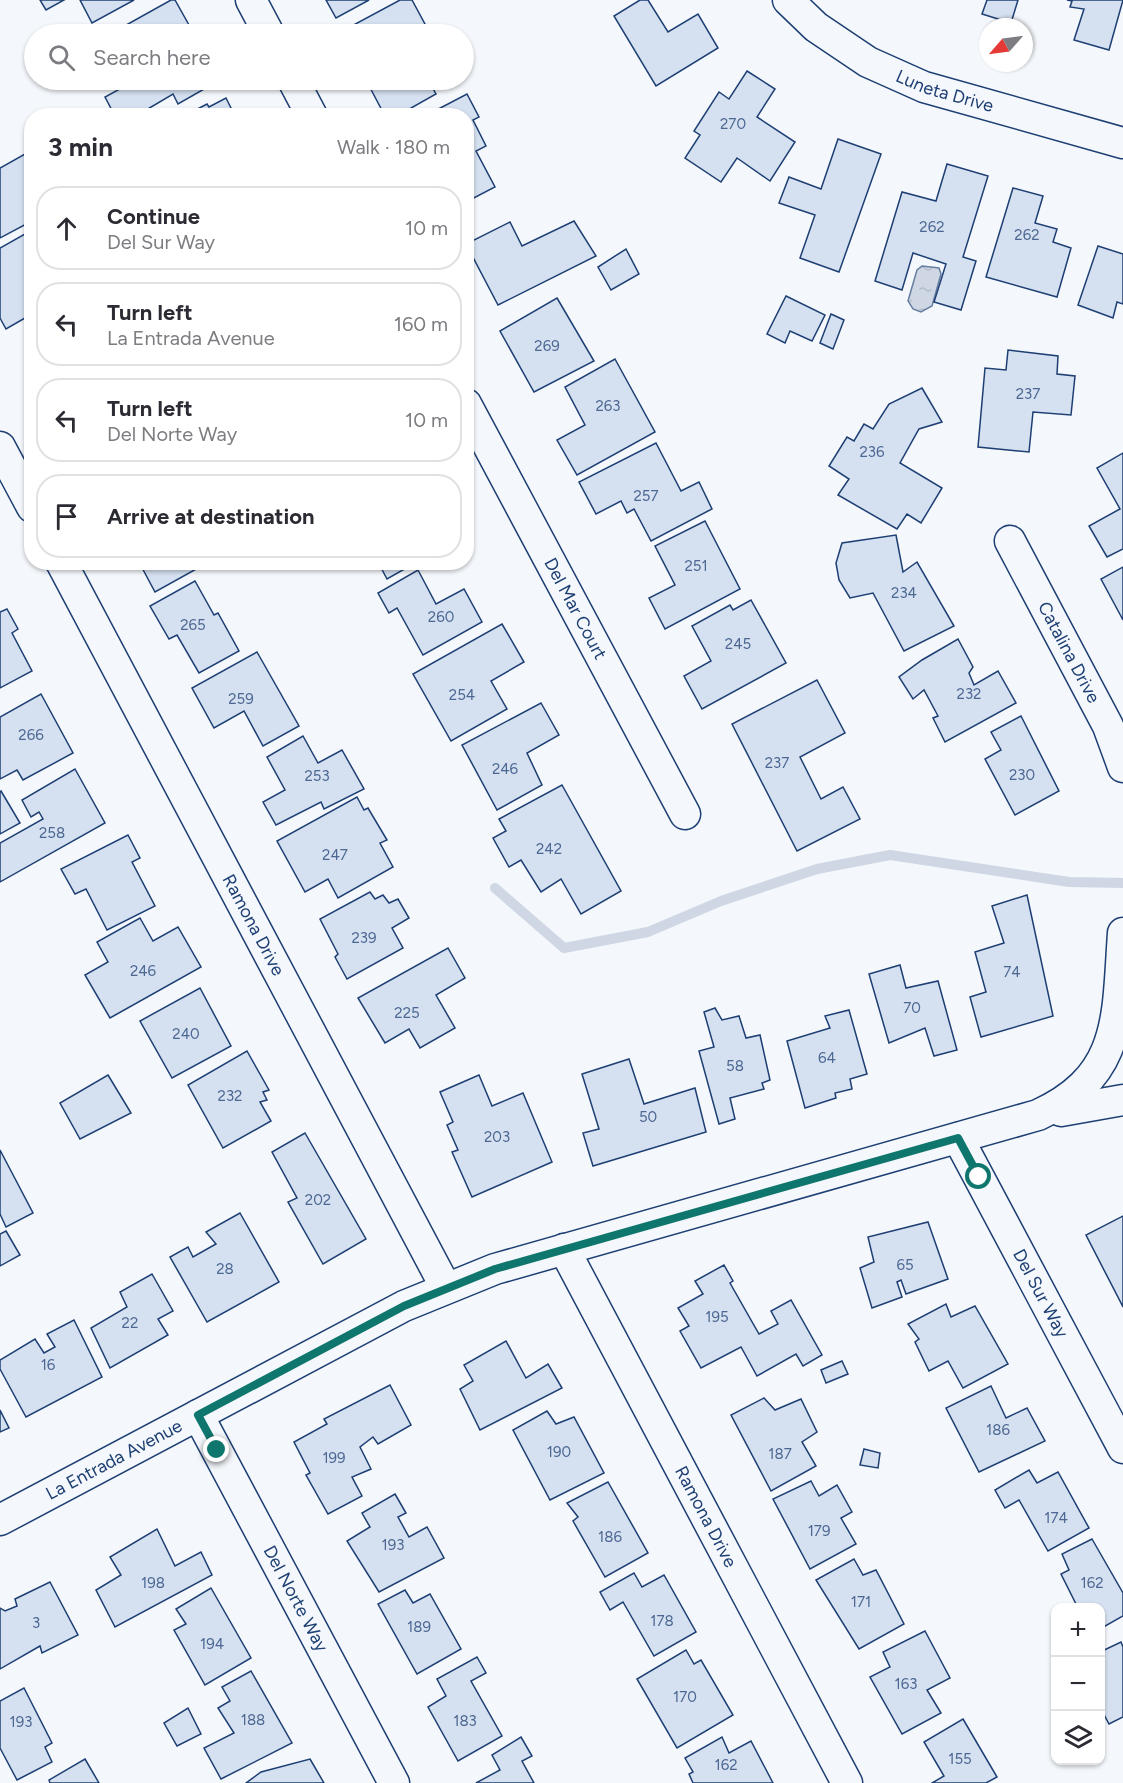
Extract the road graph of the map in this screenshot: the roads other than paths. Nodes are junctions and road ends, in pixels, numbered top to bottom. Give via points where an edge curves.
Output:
1 (251, 0) edge
2 (788, 0) edge
3 (264, 24) edge
4 (298, 90) edge
5 (308, 108) edge
6 (1123, 143) edge
7 (474, 419) edge
8 (0, 447) edge
9 (24, 492) edge
10 (1010, 540) dead end
11 (65, 570) edge
12 (1123, 767) edge
13 (685, 814) dead end
14 (1123, 933) edge
15 (1123, 1100) edge
16 (1038, 1115) junction
17 (958, 1138) junction
18 (564, 1250) junction
19 (446, 1288) junction
20 (198, 1415) junction
21 (1123, 1448) edge
22 (0, 1520) edge
23 (394, 1783) edge
24 (847, 1783) edge

1 - 3 street
2 - 6 street, Luneta Drive via 816,27 868,62 924,87
4 - 5 street
7 - 13 street, Del Mar Court
8 - 9 street
10 - 12 street, Catalina Drive via 1108,726
11 - 19 street, Ramona Drive
14 - 16 street, La Entrada Avenue via 1112,1045 1101,1069 1084,1089
15 - 16 street
16 - 17 street, La Entrada Avenue
17 - 18 street, La Entrada Avenue
17 - 21 street, Del Sur Way
18 - 19 street, La Entrada Avenue via 495,1269
18 - 24 street, Ramona Drive
19 - 20 street, La Entrada Avenue via 404,1306
20 - 22 street, La Entrada Avenue
20 - 23 street, Del Norte Way

